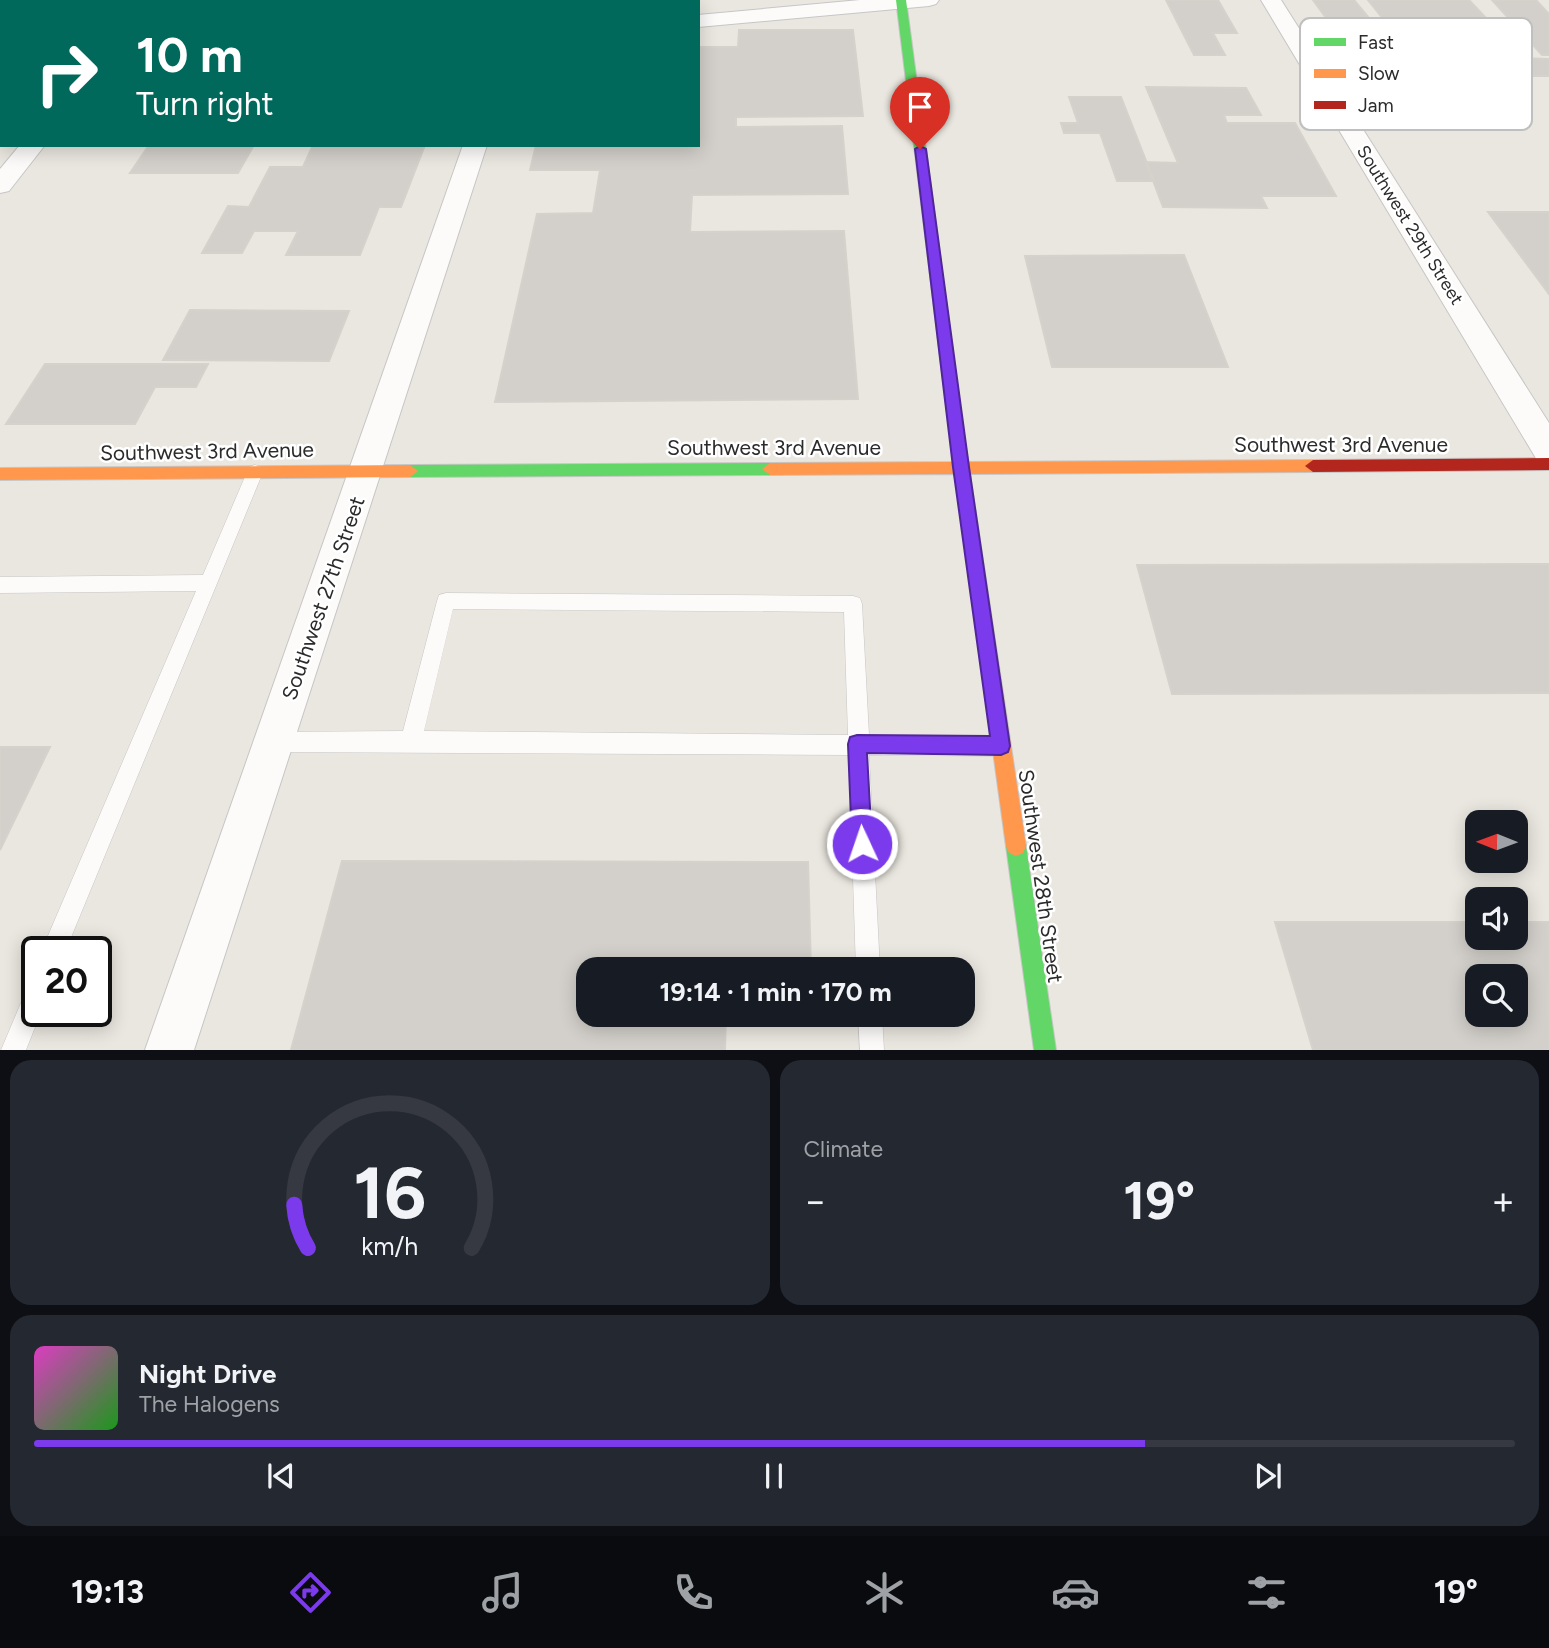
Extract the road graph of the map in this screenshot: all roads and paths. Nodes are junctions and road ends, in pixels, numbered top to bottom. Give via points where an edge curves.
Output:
1 (929, 0) edge
2 (1271, 0) edge
3 (902, 1) edge
4 (700, 20) edge
5 (1300, 47) edge
6 (1351, 130) edge
7 (31, 147) edge
8 (474, 147) edge
9 (0, 185) edge
10 (1549, 451) edge
11 (1549, 464) edge
12 (961, 467) junction
13 (366, 470) junction
14 (255, 472) junction
15 (0, 474) edge
16 (207, 583) junction
17 (0, 585) edge
18 (411, 740) junction
19 (273, 742) junction
20 (857, 744) junction
21 (1001, 746) junction
22 (60, 936) edge
23 (867, 957) edge
24 (22, 1027) edge
25 (871, 1027) edge
26 (13, 1049) edge
27 (169, 1049) edge
28 (872, 1049) edge
29 (1045, 1049) edge

1 - 3 street
2 - 5 street, Southwest 29th Street
3 - 4 street
3 - 12 street, Southwest 28th Street
6 - 10 street, Southwest 29th Street
7 - 9 street
8 - 13 street, Southwest 27th Street
11 - 12 street, Southwest 3rd Avenue
12 - 13 street, Southwest 3rd Avenue
12 - 21 street, Southwest 28th Street
13 - 14 street, Southwest 3rd Avenue
13 - 19 street, Southwest 27th Street
14 - 15 street, Southwest 3rd Avenue
14 - 16 lane
16 - 17 lane
16 - 22 lane
18 - 19 lane
18 - 20 lane
18 - 20 lane via 446,601 853,604
19 - 27 street, Southwest 27th Street
20 - 21 lane
20 - 23 lane
21 - 29 street, Southwest 28th Street
24 - 26 lane
25 - 28 lane

